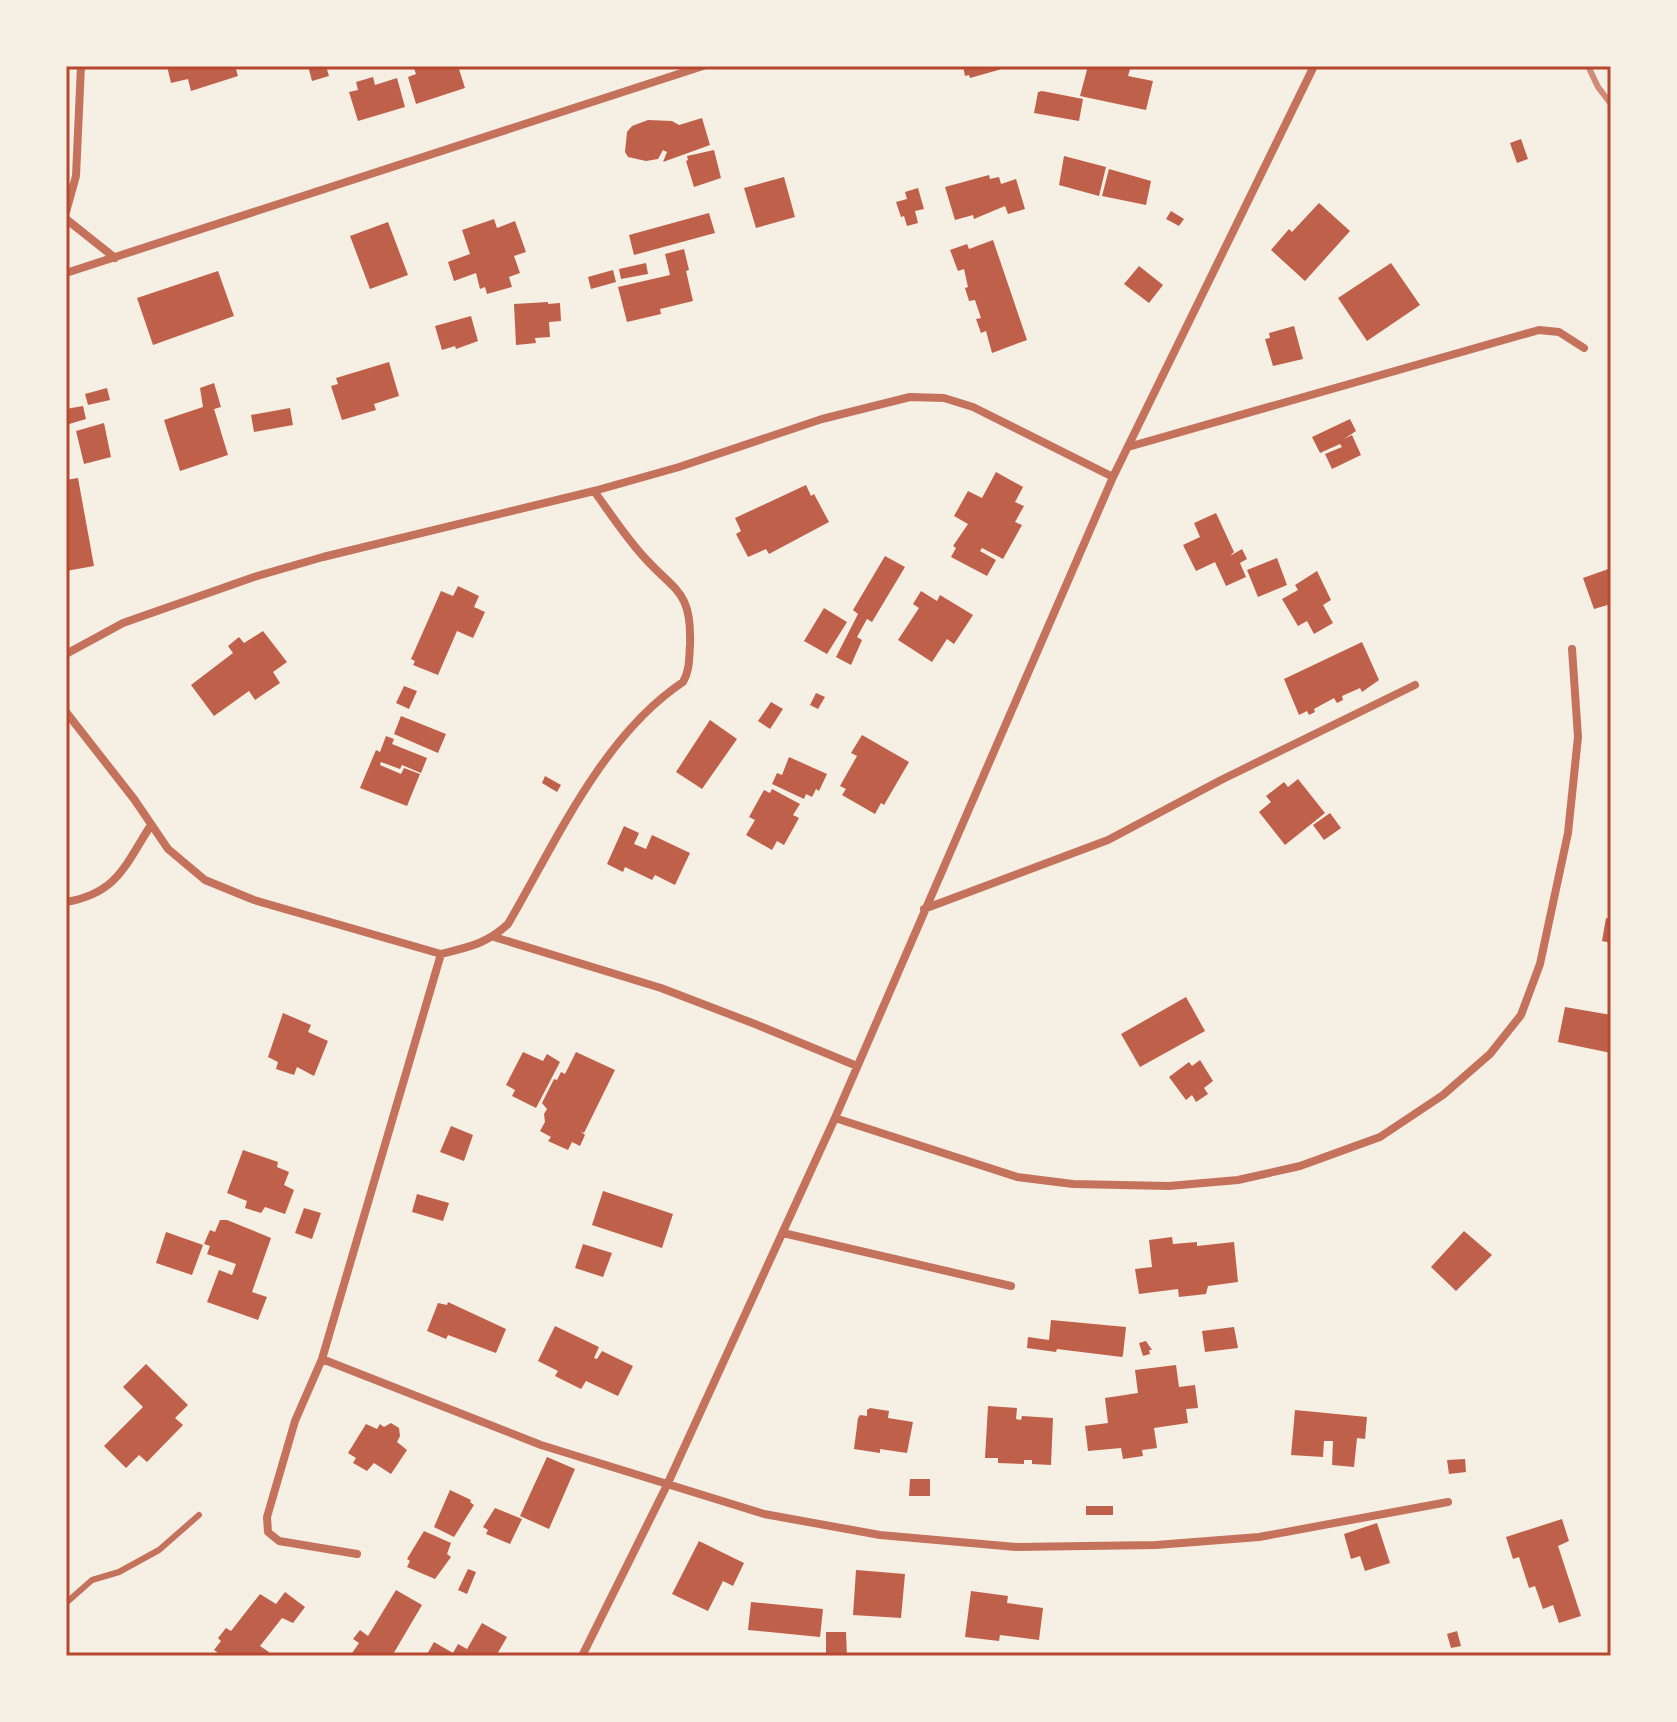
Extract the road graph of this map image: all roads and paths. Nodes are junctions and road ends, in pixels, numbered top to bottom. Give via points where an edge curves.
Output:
1 (81, 66) edge
2 (703, 66) edge
3 (1314, 66) edge
4 (66, 212) edge
5 (66, 219) edge
6 (115, 258) junction
7 (66, 273) edge
8 (1584, 348) dead end
9 (1128, 447) junction
10 (1113, 477) junction
11 (594, 491) junction
12 (1572, 649) dead end
13 (66, 654) edge
14 (1415, 685) dead end
15 (66, 712) edge
16 (151, 825) junction
17 (66, 902) edge
18 (924, 909) junction
19 (494, 937) junction
20 (441, 954) junction
21 (857, 1066) junction
22 (835, 1118) junction
23 (783, 1233) junction
24 (1011, 1286) dead end
25 (322, 1359) junction
26 (667, 1485) junction
27 (1448, 1502) dead end
28 (199, 1515) dead end
29 (357, 1554) dead end
30 (66, 1603) edge
31 (582, 1656) edge

1 - 4 street via 76,176
2 - 6 street
3 - 9 street
5 - 6 street
6 - 7 street
8 - 9 street via 1559,332 1539,330
9 - 10 street
10 - 11 street via 973,407 944,398 910,397 822,419
10 - 18 street
11 - 13 street via 254,577 134,618
11 - 19 street via 643,557 679,589 688,607 688,673 628,731 599,769 508,924
12 - 22 street via 1578,737 1568,833 1540,964 1521,1015 1490,1054 1443,1095 1380,1137 1300,1166 1238,1180 1169,1186 1073,1184 1017,1177
14 - 18 street via 1108,840
15 - 16 street
16 - 17 street via 109,887
16 - 20 street via 168,849 205,880 254,900
18 - 21 street
19 - 20 street
19 - 21 street via 661,988
20 - 25 street
21 - 22 street
22 - 23 street
23 - 24 street
23 - 26 street
25 - 26 street via 541,1445
25 - 29 street via 295,1421 267,1517 268,1532 279,1541
26 - 27 street via 764,1514 880,1535 1016,1547 1259,1537
26 - 31 street
28 - 30 lane via 159,1550 92,1580

